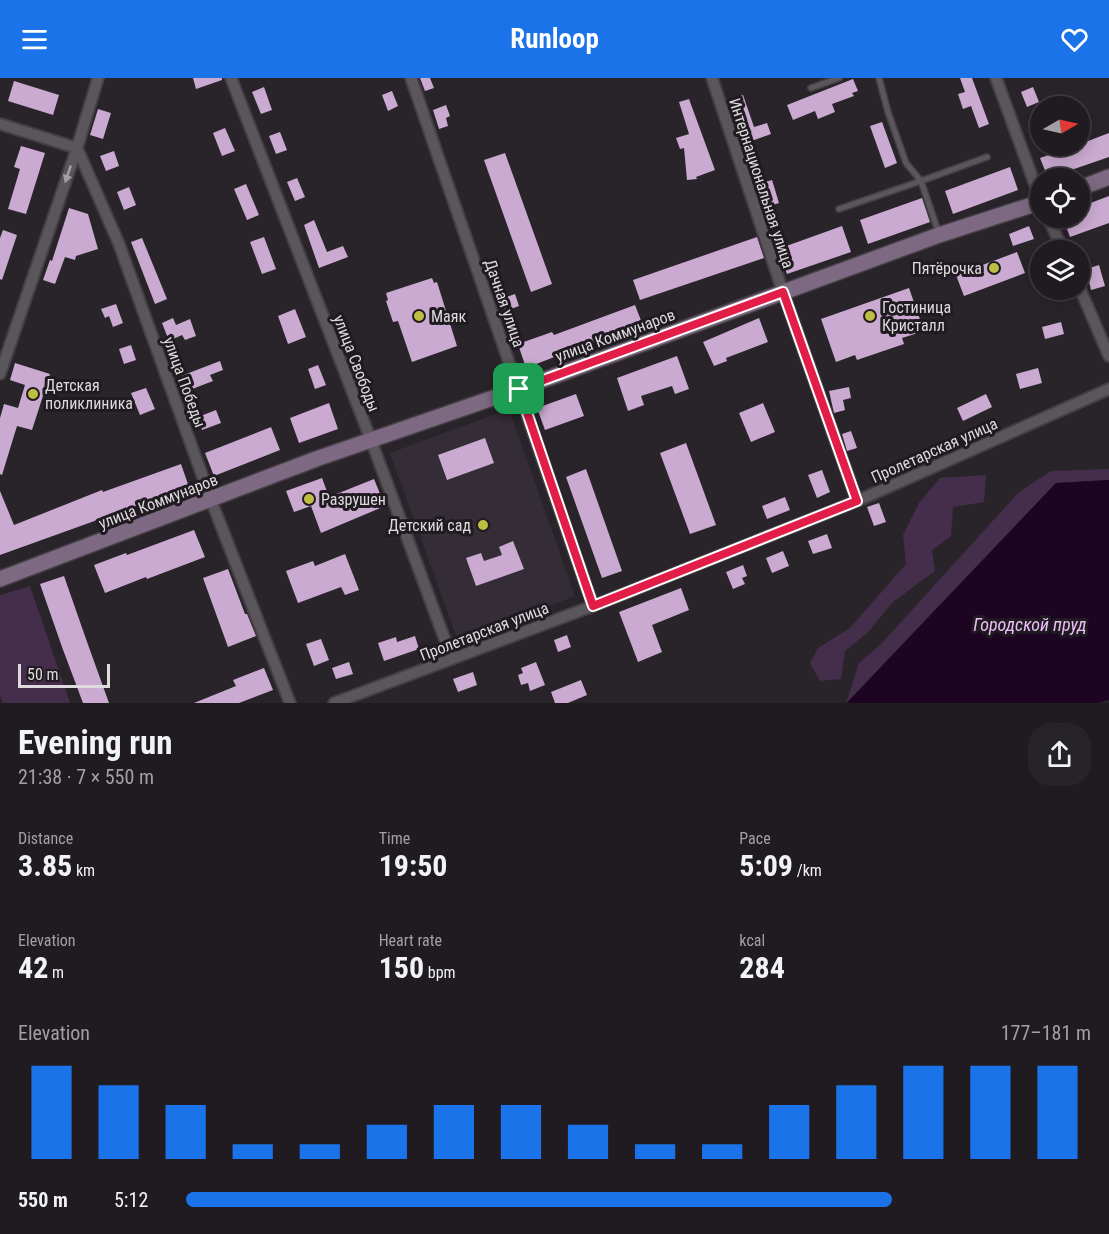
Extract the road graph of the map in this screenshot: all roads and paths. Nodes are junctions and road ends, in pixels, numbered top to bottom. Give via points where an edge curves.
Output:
1 (98, 78) edge
2 (231, 78) edge
3 (411, 78) edge
4 (712, 78) edge
5 (839, 78) edge
6 (879, 78) edge
7 (996, 78) edge
8 (811, 88) dead end
9 (0, 124) edge
10 (77, 148) junction
11 (987, 157) dead end
12 (1030, 172) edge
13 (1109, 177) edge
14 (921, 181) junction
15 (1090, 184) edge
16 (1030, 206) edge
17 (839, 209) dead end
18 (939, 235) junction
19 (783, 292) junction
20 (1085, 300) edge
21 (1109, 356) edge
22 (0, 374) edge
23 (519, 389) junction
24 (1109, 389) edge
25 (371, 440) junction
26 (211, 500) junction
27 (857, 501) junction
28 (0, 579) edge
29 (593, 606) junction
30 (452, 659) junction
31 (290, 703) edge
32 (334, 703) edge

1 - 10 street
2 - 25 street, улица Свободы
3 - 23 street, Дачная улица
4 - 19 street, Интернациональная улица
5 - 8 lane
6 - 14 lane via 906,163
7 - 12 street
9 - 10 street
10 -> 22 street
10 - 26 street, улица Победы via 119,244
11 - 14 lane
13 - 15 main road
14 - 17 lane
14 - 18 lane
16 - 18 main road, улица Коммунаров
18 - 19 main road, улица Коммунаров
19 - 23 main road, улица Коммунаров
19 - 27 street, Интернациональная улица
20 - 21 street
23 - 25 main road, улица Коммунаров
23 - 29 street, Дачная улица
24 - 27 street, Пролетарская улица
25 - 26 main road, улица Коммунаров
25 - 30 street, улица Свободы
26 - 28 main road, улица Коммунаров
26 - 31 street, улица Победы
27 - 29 street, Пролетарская улица
29 - 30 street, Пролетарская улица
30 - 32 street, Пролетарская улица

